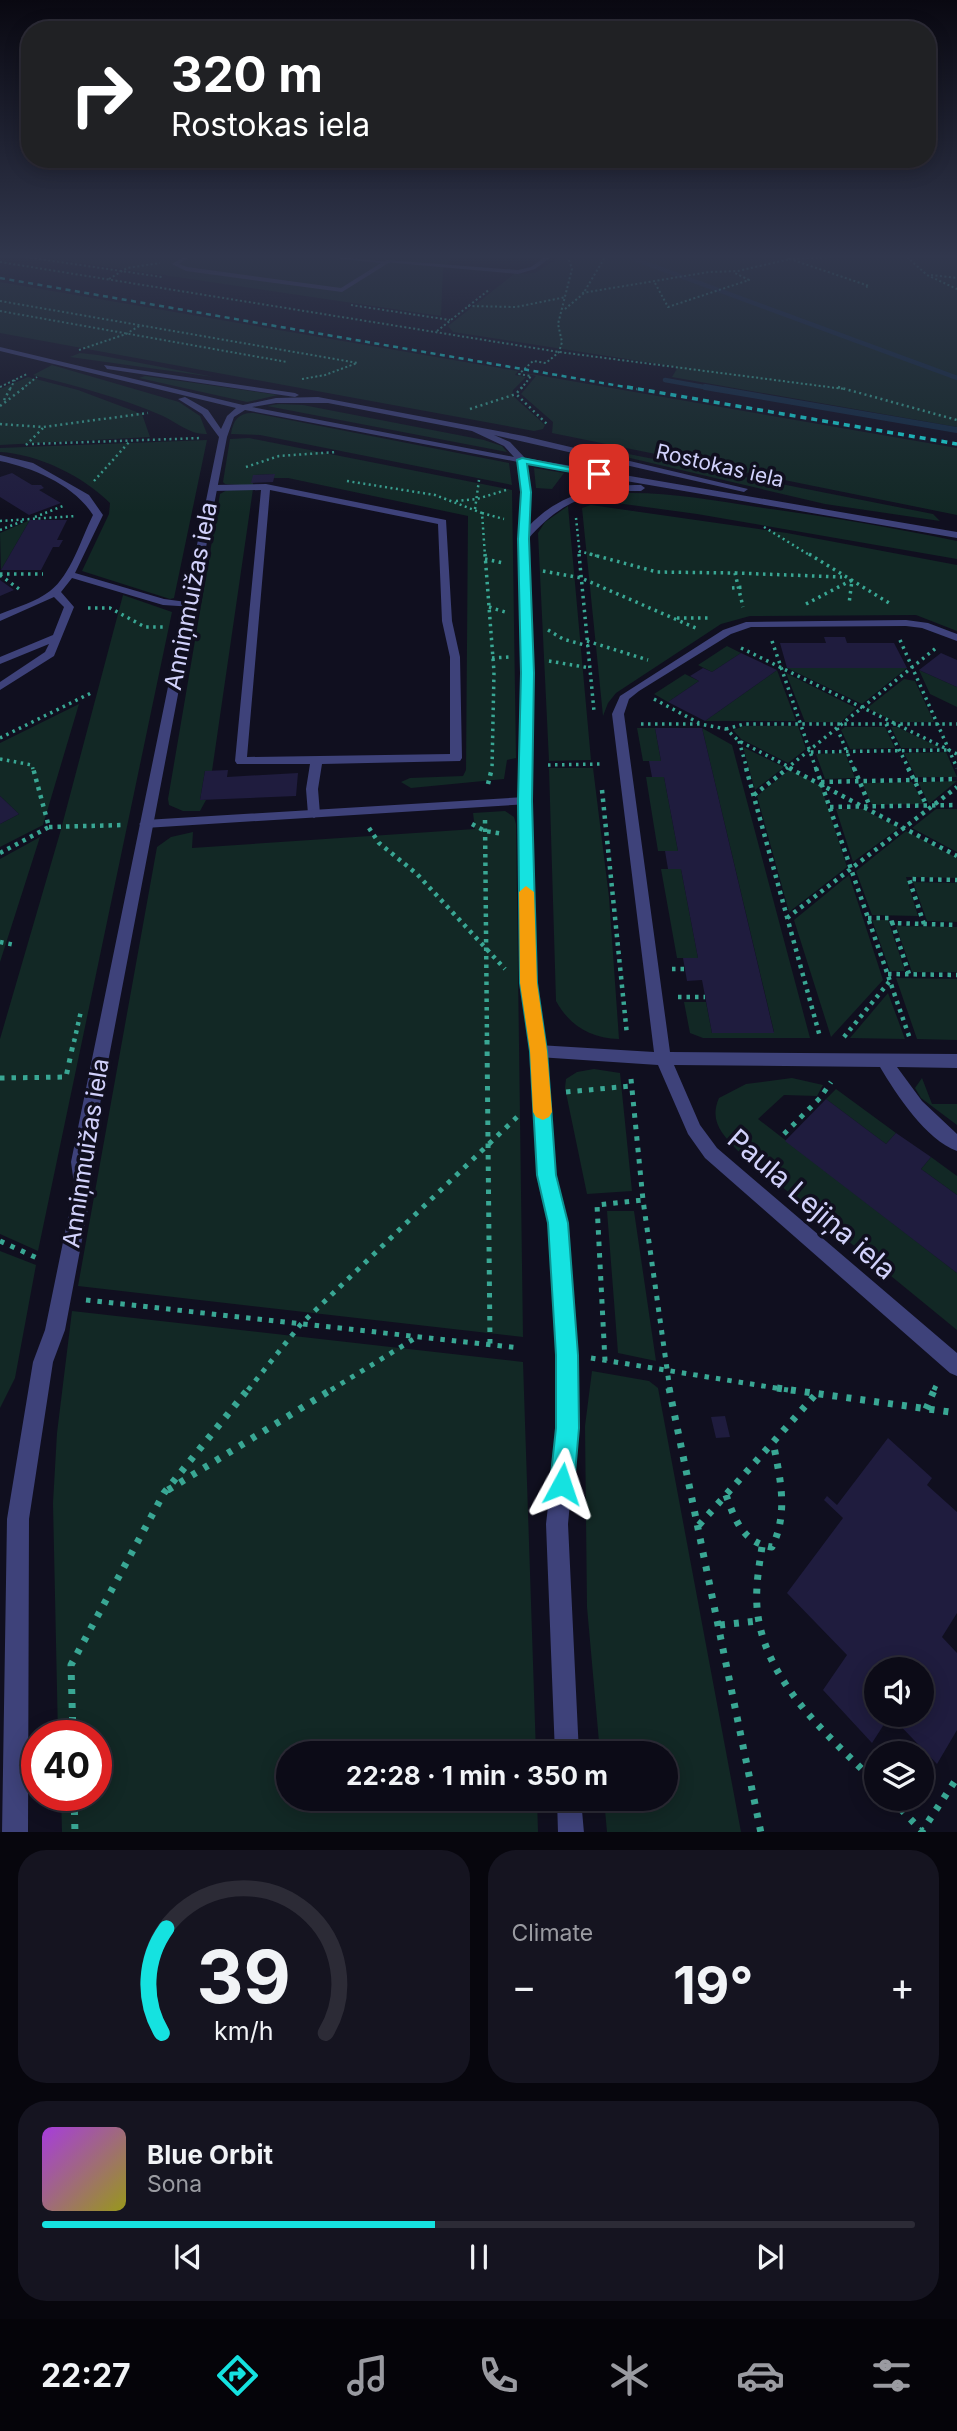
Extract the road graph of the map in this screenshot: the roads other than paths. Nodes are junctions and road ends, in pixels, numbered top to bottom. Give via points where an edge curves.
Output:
1 (0, 349) edge
2 (68, 363) junction
3 (149, 386) junction
4 (328, 401) junction
5 (245, 407) junction
6 (473, 428) junction
7 (223, 437) junction
8 (0, 458) edge
9 (522, 460) junction
10 (266, 487) junction
11 (213, 488) junction
12 (701, 491) junction
13 (868, 518) junction
14 (957, 535) edge
15 (523, 539) junction
16 (68, 574) junction
17 (55, 592) junction
18 (190, 605) junction
19 (0, 618) edge
20 (56, 637) junction
21 (957, 639) edge
22 (0, 661) edge
23 (0, 687) edge
24 (316, 761) junction
25 (525, 801) junction
26 (314, 814) junction
27 (145, 824) junction
28 (538, 1051) junction
29 (663, 1058) junction
30 (885, 1061) junction
31 (957, 1061) edge
32 (957, 1144) edge
33 (957, 1366) edge
34 (9, 1520) edge
35 (566, 1741) edge
36 (569, 1811) edge
37 (15, 1832) edge
38 (570, 1832) edge

1 - 2 street, Rostokas iela
2 - 3 street, Rostokas iela
2 - 4 street, Rostokas iela
3 - 5 street, Rostokas iela
3 - 7 street via 196,405
4 - 5 street via 291,400
4 - 6 street, Rostokas iela
5 - 7 street, Anniņmuižas iela via 230,417
5 - 9 street, Rostokas iela
6 - 9 street via 507,444
6 - 13 street, Rostokas iela
7 - 11 street, Anniņmuižas iela
8 - 16 street via 30,465 84,496 98,515
9 - 12 street, Rostokas iela
9 - 15 street via 526,492
10 - 11 street
10 - 24 street via 241,761
10 - 24 street via 443,522 447,621 455,657 456,758
11 - 18 street, Anniņmuižas iela
12 - 13 street, Rostokas iela
12 - 15 street via 626,488 592,492 551,508
13 - 14 street, Rostokas iela
15 - 25 street
16 - 17 street
16 - 18 street via 163,602
17 - 19 street
17 - 20 street via 69,607
18 - 27 street, Anniņmuižas iela
20 - 22 street
20 - 23 street via 50,654
21 - 29 street, Paula Lejiņa iela via 906,623 750,624 727,632 624,698 618,714
24 - 26 street
25 - 26 street
25 - 28 street via 528,983
26 - 27 street
27 - 34 street, Anniņmuižas iela via 80,1162 79,1208
28 - 29 street
28 - 35 street via 546,1175 558,1223 567,1355 567,1428 557,1524
29 - 30 street
29 - 33 street, Paula Lejiņa iela via 694,1129 711,1153
30 - 31 street
30 - 32 street via 922,1112
34 - 37 street, Anniņmuižas iela
36 - 38 street

